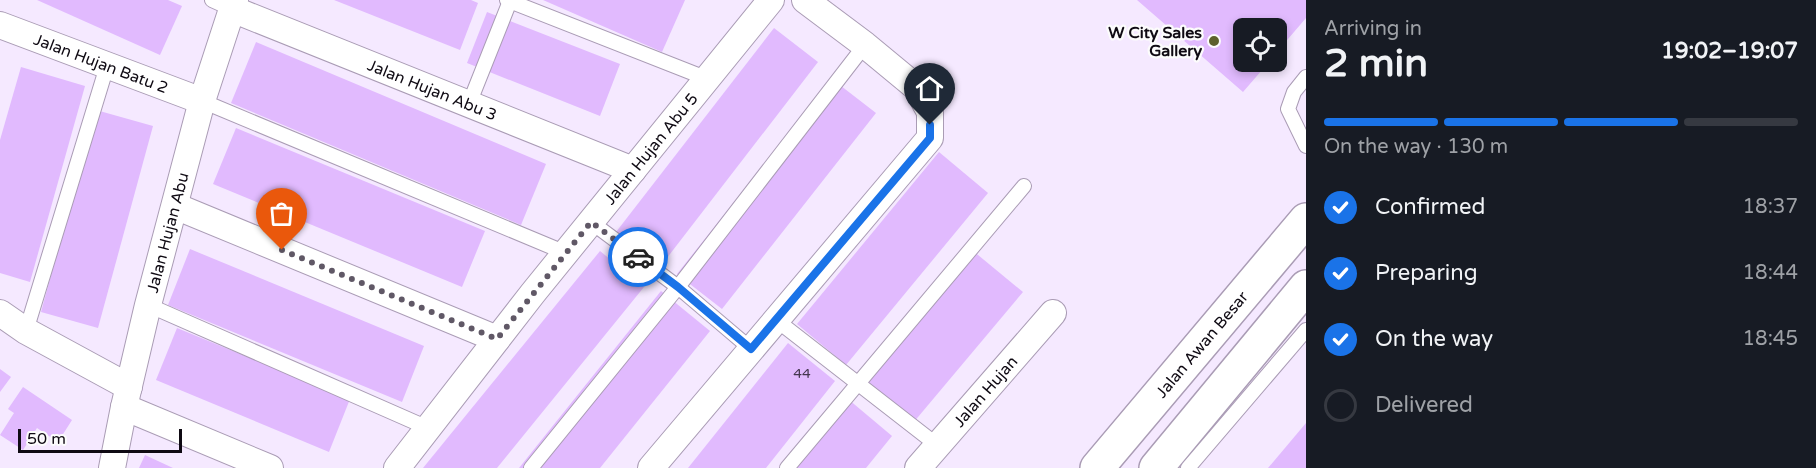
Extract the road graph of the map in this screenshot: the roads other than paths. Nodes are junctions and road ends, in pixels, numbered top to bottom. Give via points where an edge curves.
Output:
1 (805, 0) edge
2 (767, 1) edge
3 (515, 2) edge
4 (226, 3) edge
5 (1, 30) edge
6 (865, 45) junction
7 (107, 66) junction
8 (1306, 77) edge
9 (708, 79) junction
10 (201, 101) junction
11 (469, 104) junction
12 (1290, 114) junction
13 (1306, 119) edge
14 (1306, 146) edge
15 (633, 170) junction
16 (1024, 186) dead end
17 (175, 206) junction
18 (1306, 220) edge
19 (591, 222) junction
20 (566, 253) junction
21 (678, 287) junction
22 (1306, 287) edge
23 (148, 305) junction
24 (0, 313) edge
25 (1053, 313) dead end
26 (775, 319) junction
27 (1306, 330) edge
28 (26, 331) junction
29 (497, 339) junction
30 (751, 349) junction
31 (859, 383) junction
32 (127, 397) junction
33 (428, 428) junction
34 (937, 445) junction
35 (1168, 467) edge
36 (112, 468) edge
37 (270, 468) edge
38 (398, 468) edge
39 (531, 468) edge
40 (651, 468) edge
41 (787, 468) edge
42 (918, 468) edge
43 (1097, 468) edge

1 - 6 street
2 - 9 street, Jalan Hujan Abu 5
3 - 9 lane
3 - 11 lane
4 - 10 street, Jalan Hujan Abu
4 - 11 street, Jalan Hujan Abu 3
5 - 7 street, Jalan Hujan Batu 2
6 - 21 lane
6 - 26 street via 917,88 930,112 930,138
7 - 10 street, Jalan Hujan Batu 2
7 - 28 lane
8 - 12 lane via 1294,92
9 - 15 street, Jalan Hujan Abu 5
10 - 17 street, Jalan Hujan Abu
10 - 20 lane
11 - 15 street, Jalan Hujan Abu 3
12 - 13 lane
12 - 14 lane
15 - 19 street, Jalan Hujan Abu 5
16 - 31 lane
17 - 23 street, Jalan Hujan Abu
17 - 29 street
18 - 43 main road, Jalan Awan Besar
19 - 20 street, Jalan Hujan Abu 5
19 - 21 lane
20 - 29 street, Jalan Hujan Abu 5
21 - 30 lane
21 - 39 lane
22 - 35 main road
23 - 32 street, Jalan Hujan Abu
23 - 33 lane
24 - 28 street
25 - 34 street, Jalan Hujan
26 - 30 street
26 - 31 lane
27 - 35 lane
28 - 32 street
29 - 33 street, Jalan Hujan Abu 5
30 - 40 street
31 - 34 lane
31 - 41 lane
32 - 36 street, Jalan Hujan Abu
32 - 37 street
33 - 38 street, Jalan Hujan Abu 5
34 - 42 street, Jalan Hujan

